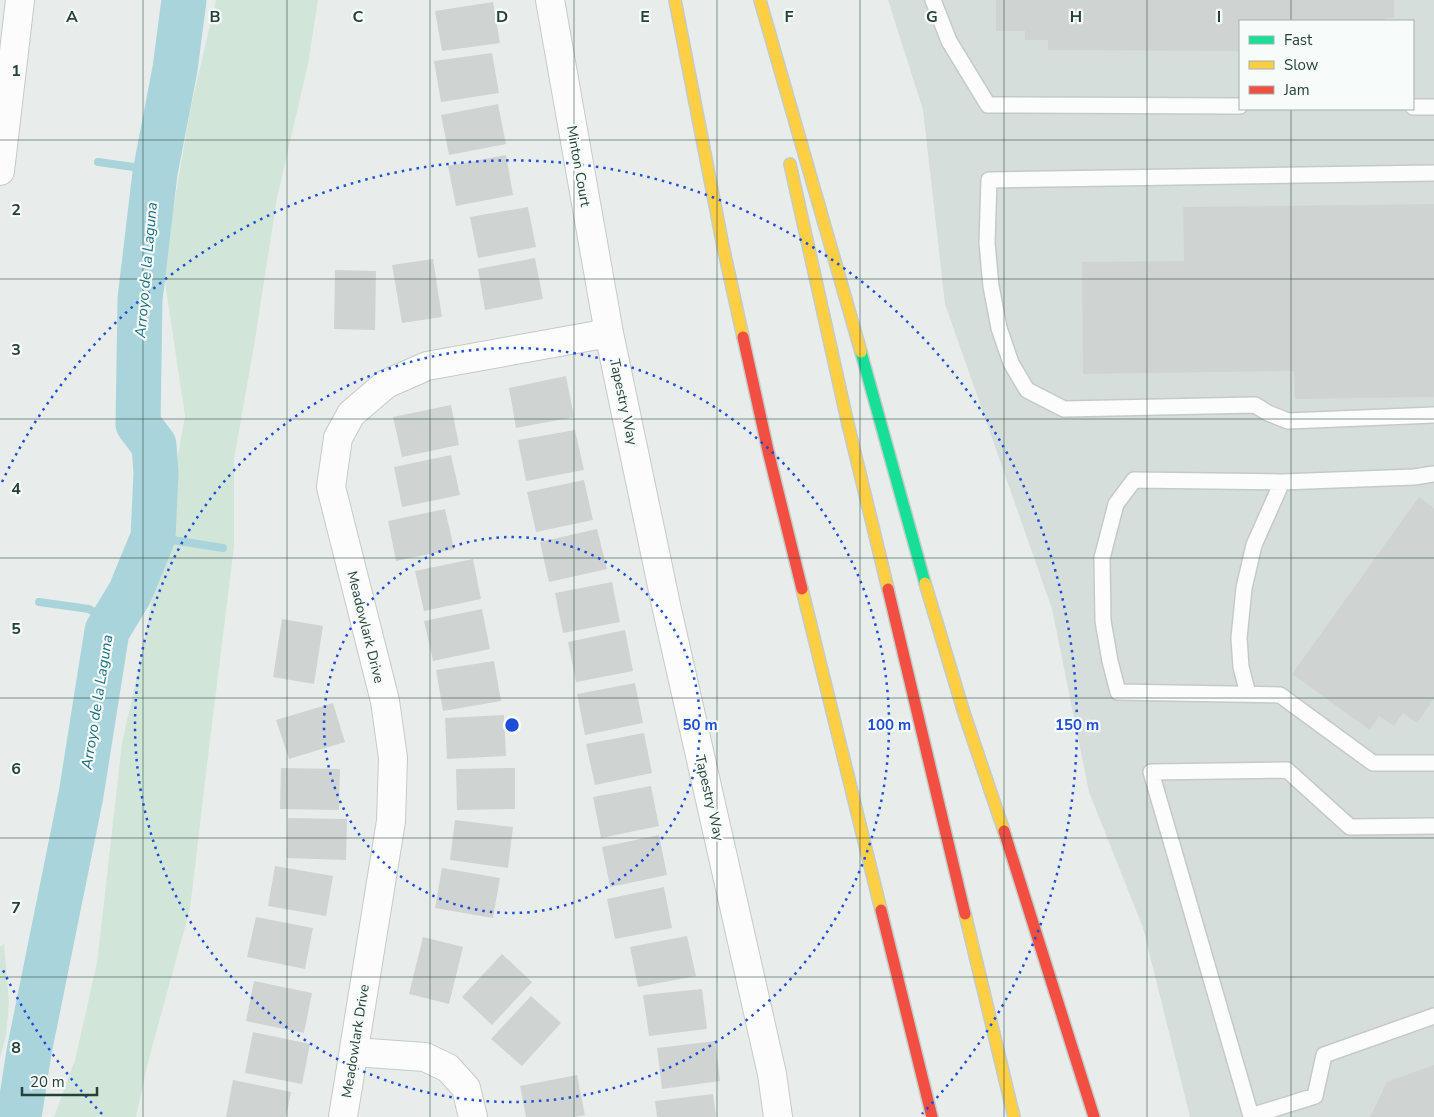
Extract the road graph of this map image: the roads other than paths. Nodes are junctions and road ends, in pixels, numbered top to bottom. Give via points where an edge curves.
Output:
1 (20, 0) edge
2 (550, 0) edge
3 (675, 0) edge
4 (759, 0) edge
5 (933, 0) edge
6 (1239, 106) edge
7 (1414, 107) edge
8 (1434, 107) edge
9 (781, 116) dead end
10 (788, 154) dead end
11 (0, 170) edge
12 (1434, 173) edge
13 (609, 333) junction
14 (1434, 415) edge
15 (1434, 474) edge
16 (1282, 482) junction
17 (1248, 694) junction
18 (1434, 763) edge
19 (1434, 826) edge
20 (1434, 1016) edge
21 (354, 1052) junction
22 (343, 1117) edge
23 (473, 1117) edge
24 (778, 1117) edge
25 (932, 1117) edge
26 (1014, 1117) edge
27 (1094, 1117) edge

1 - 11 street
2 - 13 street, Minton Court
3 - 25 highway via 723,246 769,455
4 - 9 highway
4 - 27 highway via 964,713
5 - 6 lane via 949,42 988,105
7 - 8 lane
10 - 26 highway via 849,430
12 - 14 lane via 989,180 987,243 999,328 1011,363 1027,390 1064,409 1255,405 1288,421
13 - 21 street, Meadowlark Drive via 427,366 386,384 351,414 338,438 331,487 385,702 393,758 391,821
13 - 24 street, Tapestry Way via 666,605 772,1074
15 - 16 lane
16 - 17 lane via 1254,545 1244,588 1240,667
16 - 17 lane via 1134,480 1116,504 1102,558 1104,621 1118,692
17 - 18 lane via 1280,695 1373,763
19 - 20 lane via 1350,827 1288,770 1151,772 1251,1116 1315,1096 1324,1055
21 - 22 street, Meadowlark Drive
21 - 23 street via 425,1058 448,1068 466,1088

